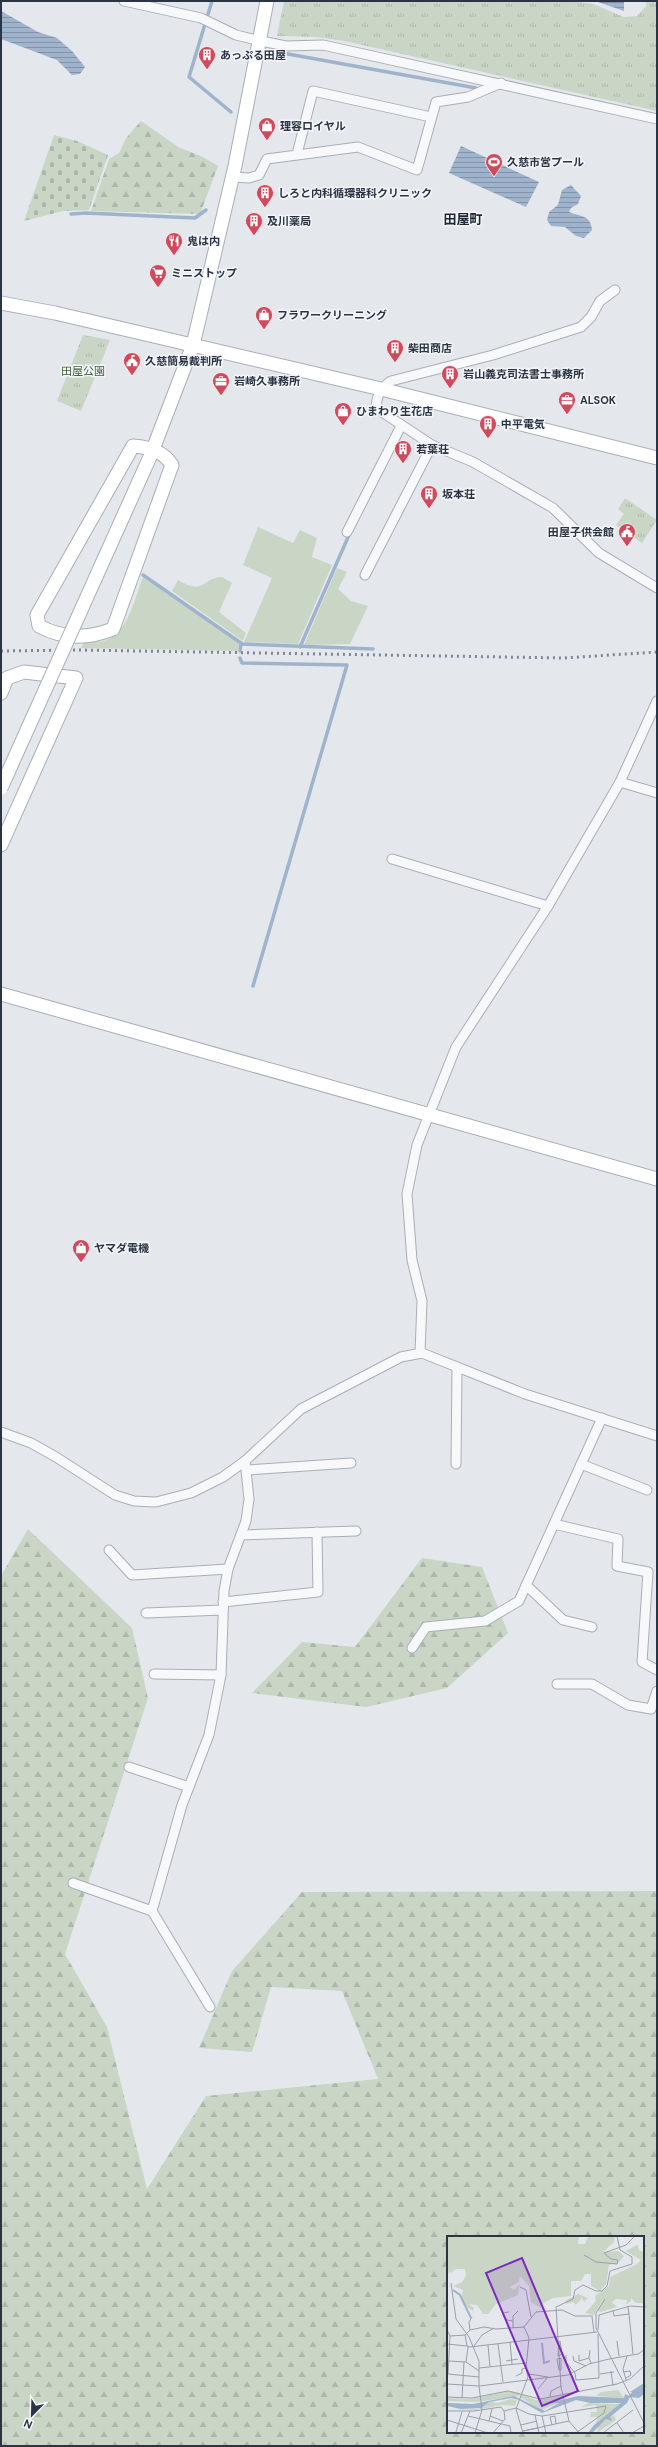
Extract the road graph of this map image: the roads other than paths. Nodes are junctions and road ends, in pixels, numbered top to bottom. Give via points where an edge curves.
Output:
1 (124, 1) edge
2 (267, 1) edge
3 (261, 41) junction
4 (501, 83) junction
5 (431, 118) junction
6 (657, 119) edge
7 (297, 154) junction
8 (232, 177) junction
9 (615, 290) dead end
10 (1, 303) edge
11 (193, 345) junction
12 (381, 389) junction
13 (401, 426) junction
14 (432, 445) junction
15 (151, 454) junction
16 (657, 458) edge
17 (348, 532) dead end
18 (365, 575) dead end
19 (657, 588) edge
20 (1, 693) edge
21 (657, 701) edge
22 (620, 782) junction
23 (1, 788) edge
24 (657, 793) edge
25 (1, 845) edge
26 (392, 859) dead end
27 (548, 906) junction
28 (1, 994) edge
29 (430, 1114) junction
30 (657, 1179) edge
31 (420, 1353) junction
32 (457, 1367) junction
33 (602, 1418) junction
34 (1, 1432) edge
35 (657, 1436) edge
36 (352, 1463) dead end
37 (456, 1464) dead end
38 (581, 1464) junction
39 (246, 1465) junction
40 (647, 1490) dead end
41 (554, 1524) junction
42 (356, 1531) dead end
43 (317, 1532) junction
44 (241, 1534) junction
45 (109, 1550) dead end
46 (228, 1569) junction
47 (526, 1585) junction
48 (223, 1606) junction
49 (146, 1613) dead end
50 (592, 1627) dead end
51 (412, 1648) dead end
52 (657, 1670) edge
53 (154, 1674) dead end
54 (221, 1675) junction
55 (557, 1684) dead end
56 (657, 1691) edge
57 (129, 1767) dead end
58 (189, 1787) junction
59 (73, 1883) dead end
60 (152, 1911) junction
61 (210, 2007) dead end

1 - 3 street via 202,18 236,35
2 - 3 street
3 - 4 street via 286,46 323,45
3 - 8 street
4 - 5 street via 468,97 436,102
4 - 6 street
5 - 7 street via 418,170 358,147
5 - 7 street via 313,91
7 - 8 street via 267,159 259,175 250,178
8 - 11 street
9 - 12 street via 600,301 591,317 581,327 493,355 391,381
10 - 11 street
11 - 12 street
11 - 15 street
12 - 13 street via 377,396 376,408
12 - 16 street
13 - 14 street
13 - 17 street
14 - 18 street
14 - 19 street via 473,462 553,508 599,553
15 - 15 street via 166,455 172,465 113,629 98,635 80,636 54,634 39,626 37,615 133,446
15 - 23 street, bridge
20 - 25 street via 7,678 24,672 76,678
21 - 22 street
22 - 24 street
22 - 27 street
26 - 27 street
27 - 29 street via 456,1047
28 - 29 street
29 - 30 street
29 - 31 street via 417,1145 407,1194 412,1260 422,1301
31 - 32 street
31 - 39 street via 402,1357 301,1409
32 - 33 street via 525,1394
32 - 37 street
33 - 35 street
33 - 38 street
34 - 39 street via 56,1457 115,1495 134,1501 156,1502 191,1493
36 - 39 street
38 - 40 street
38 - 41 street
39 - 44 street via 249,1499
41 - 47 street
41 - 52 street via 618,1539 617,1566 648,1572 642,1662
42 - 43 street
43 - 44 street
43 - 48 street via 318,1592
44 - 46 street
45 - 46 street via 132,1575
46 - 48 street
47 - 50 street via 563,1620
47 - 51 street via 519,1601 485,1621 426,1627
48 - 49 street
48 - 54 street
53 - 54 street
54 - 58 street via 209,1735
55 - 56 street via 592,1684 628,1706 651,1709
57 - 58 street
58 - 60 street
59 - 60 street
60 - 61 street

